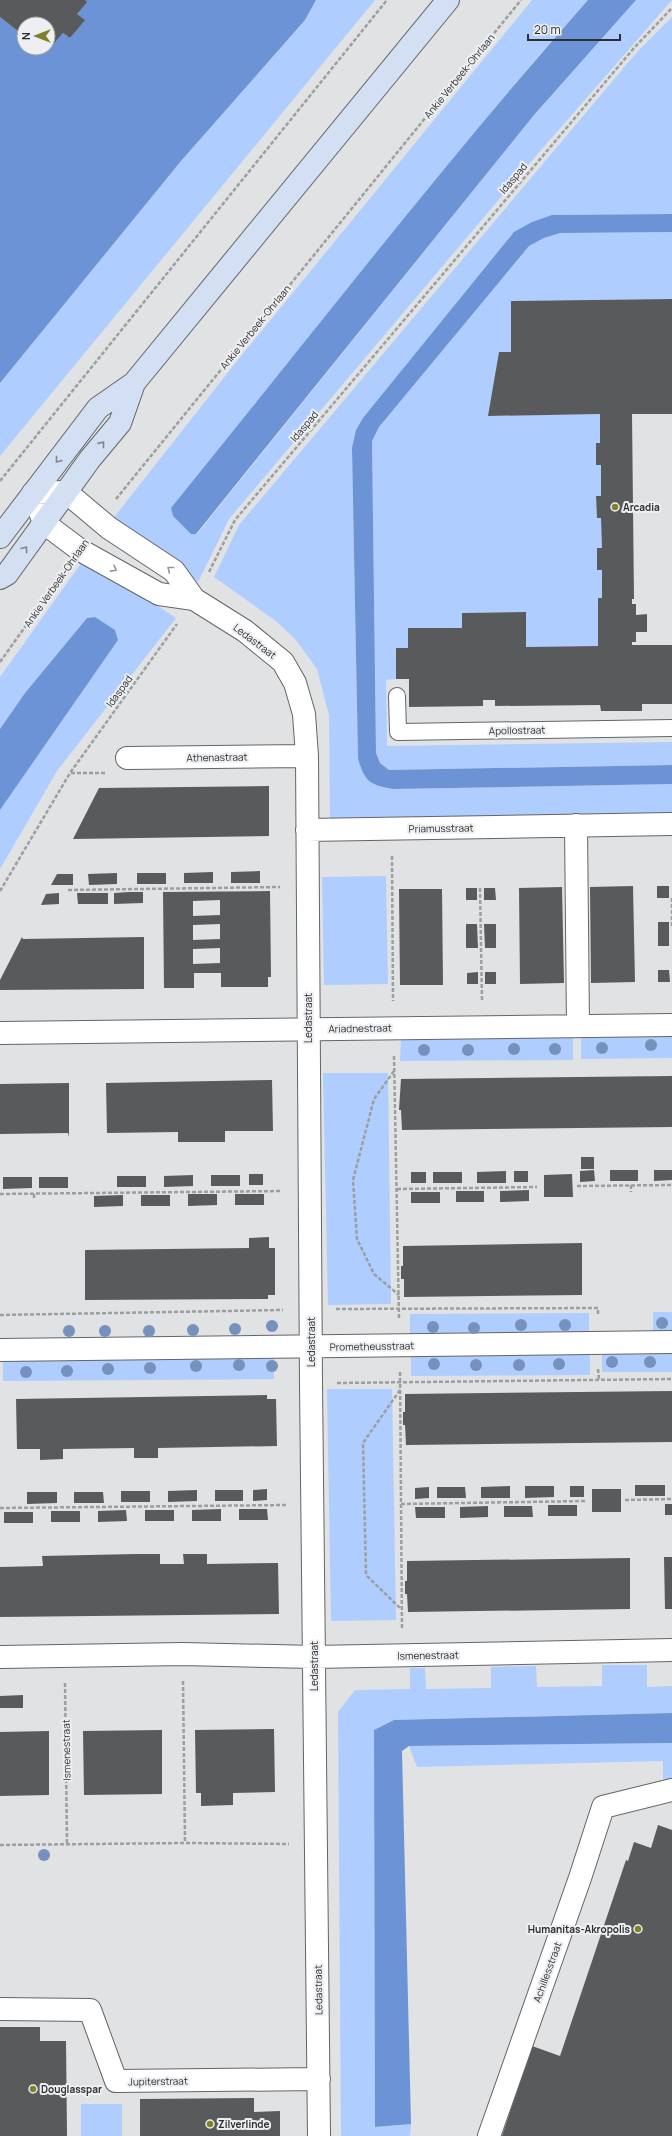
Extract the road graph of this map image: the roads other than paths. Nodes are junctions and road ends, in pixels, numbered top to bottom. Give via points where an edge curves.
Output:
1 (448, 0) edge
2 (134, 383) junction
3 (66, 492) junction
4 (33, 493) junction
5 (44, 523) junction
6 (0, 537) edge
7 (0, 578) edge
8 (194, 600) junction
9 (397, 696) dead end
10 (672, 728) edge
11 (307, 756) junction
12 (127, 758) dead end
13 (672, 824) edge
14 (576, 825) junction
15 (307, 830) junction
16 (672, 1025) edge
17 (578, 1026) junction
18 (308, 1029) junction
19 (0, 1033) edge
20 (672, 1342) edge
21 (311, 1347) junction
22 (0, 1350) edge
23 (672, 1650) edge
24 (0, 1657) edge
25 (314, 1657) junction
26 (672, 1790) edge
27 (0, 2009) edge
28 (319, 2079) junction
29 (319, 2136) edge
30 (489, 2136) edge

1 - 2 main road
3 -> 2 main road via 120,423
2 -> 4 main road via 98,408
3 - 4 street
3 - 5 main road
8 -> 3 street, Ledastraat via 174,571 100,520
4 - 5 street
4 - 6 main road
7 -> 5 main road via 6,574
5 -> 8 street, Ledastraat via 80,550 159,594
8 - 11 street, Ledastraat via 245,631 283,662 296,683 304,714
9 - 10 lane, Apollostraat via 398,732
11 - 12 street, Athenastraat
11 - 15 street, Ledastraat
13 - 14 street, Priamusstraat
14 - 15 street, Priamusstraat
14 - 17 street
15 - 18 street, Ledastraat
16 - 17 street, Ariadnestraat
17 - 18 street, Ariadnestraat
18 - 19 street, Ariadnestraat
18 - 21 street, Ledastraat
20 - 21 street, Prometheusstraat
21 - 22 street, Prometheusstraat
21 - 25 street, Ledastraat
23 - 25 street, Ismenestraat
24 - 25 street, Ismenestraat via 183,1654
25 - 28 street, Ledastraat
26 - 30 street, Achillesstraat via 603,1807
27 - 28 street, Jupiterstraat via 90,2010 116,2082
28 - 29 street, Ledastraat

